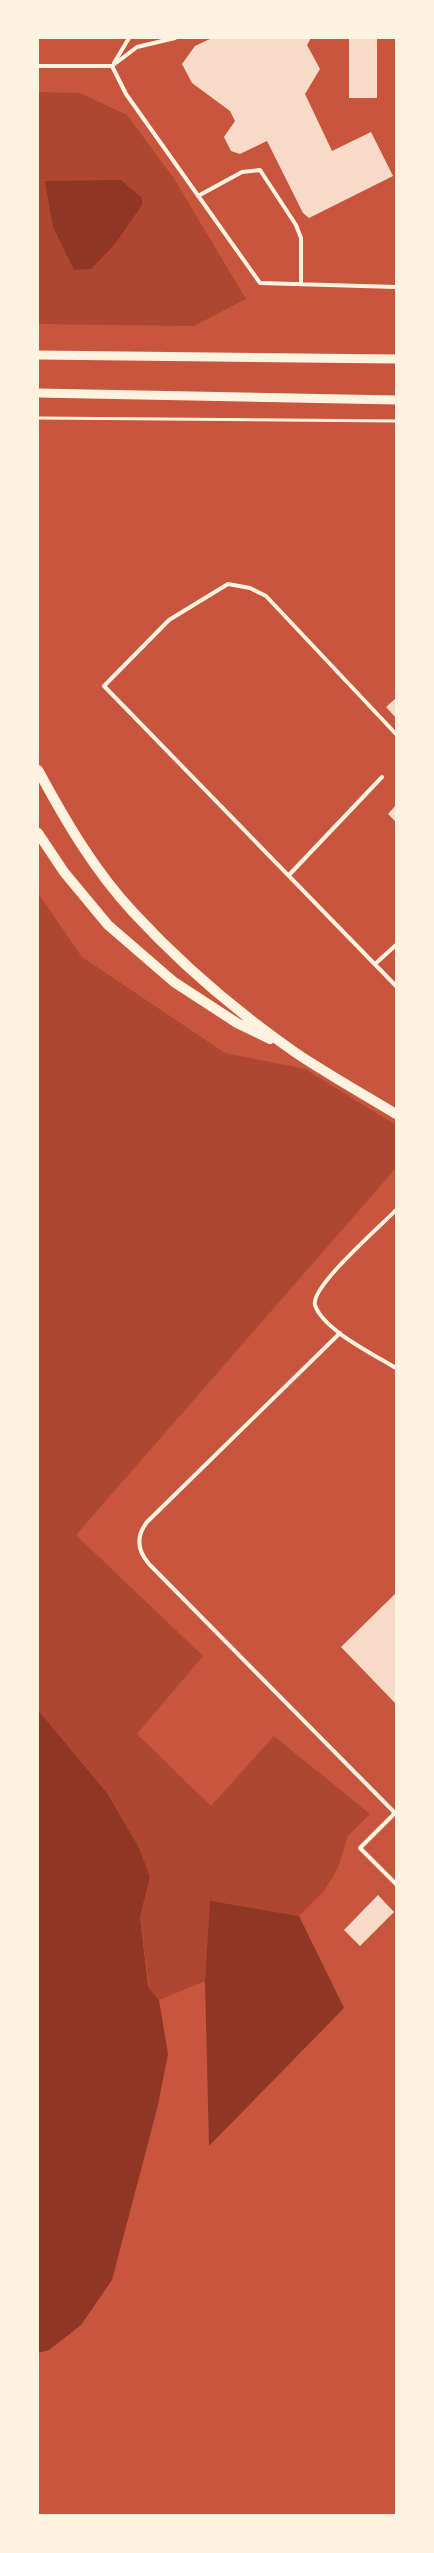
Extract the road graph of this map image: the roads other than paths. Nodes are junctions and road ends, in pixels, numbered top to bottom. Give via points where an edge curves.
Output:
1 (129, 38) edge
2 (175, 38) edge
3 (38, 66) edge
4 (112, 66) junction
5 (198, 196) junction
6 (301, 284) junction
7 (396, 287) edge
8 (38, 355) edge
9 (396, 358) edge
10 (38, 394) edge
11 (396, 400) edge
12 (396, 734) edge
13 (38, 770) edge
14 (382, 777) dead end
15 (38, 833) edge
16 (289, 875) junction
17 (396, 945) edge
18 (375, 964) junction
19 (396, 986) edge
20 (297, 1053) junction
21 (396, 1114) edge
22 (396, 1210) edge
23 (340, 1334) junction
24 (396, 1368) edge
25 (396, 1812) edge
26 (396, 1884) edge

1 - 4 lane
2 - 4 lane via 137,47
3 - 4 lane
4 - 5 lane via 126,94
5 - 6 lane via 260,283
5 - 6 lane via 242,172 260,170 301,238
6 - 7 lane
8 - 9 street
10 - 11 street
12 - 16 lane via 266,596 250,588 228,584 169,620 104,686
13 - 20 main road via 76,838 132,910 190,968 250,1019
14 - 16 lane
15 - 20 main road via 64,872 108,926 166,976 237,1023
16 - 18 lane
17 - 18 lane
18 - 19 lane
20 - 21 main road
22 - 23 lane via 315,1296 321,1315
23 - 24 lane
23 - 25 lane via 147,1522 140,1532 138,1544 149,1564
25 - 26 lane via 360,1848

